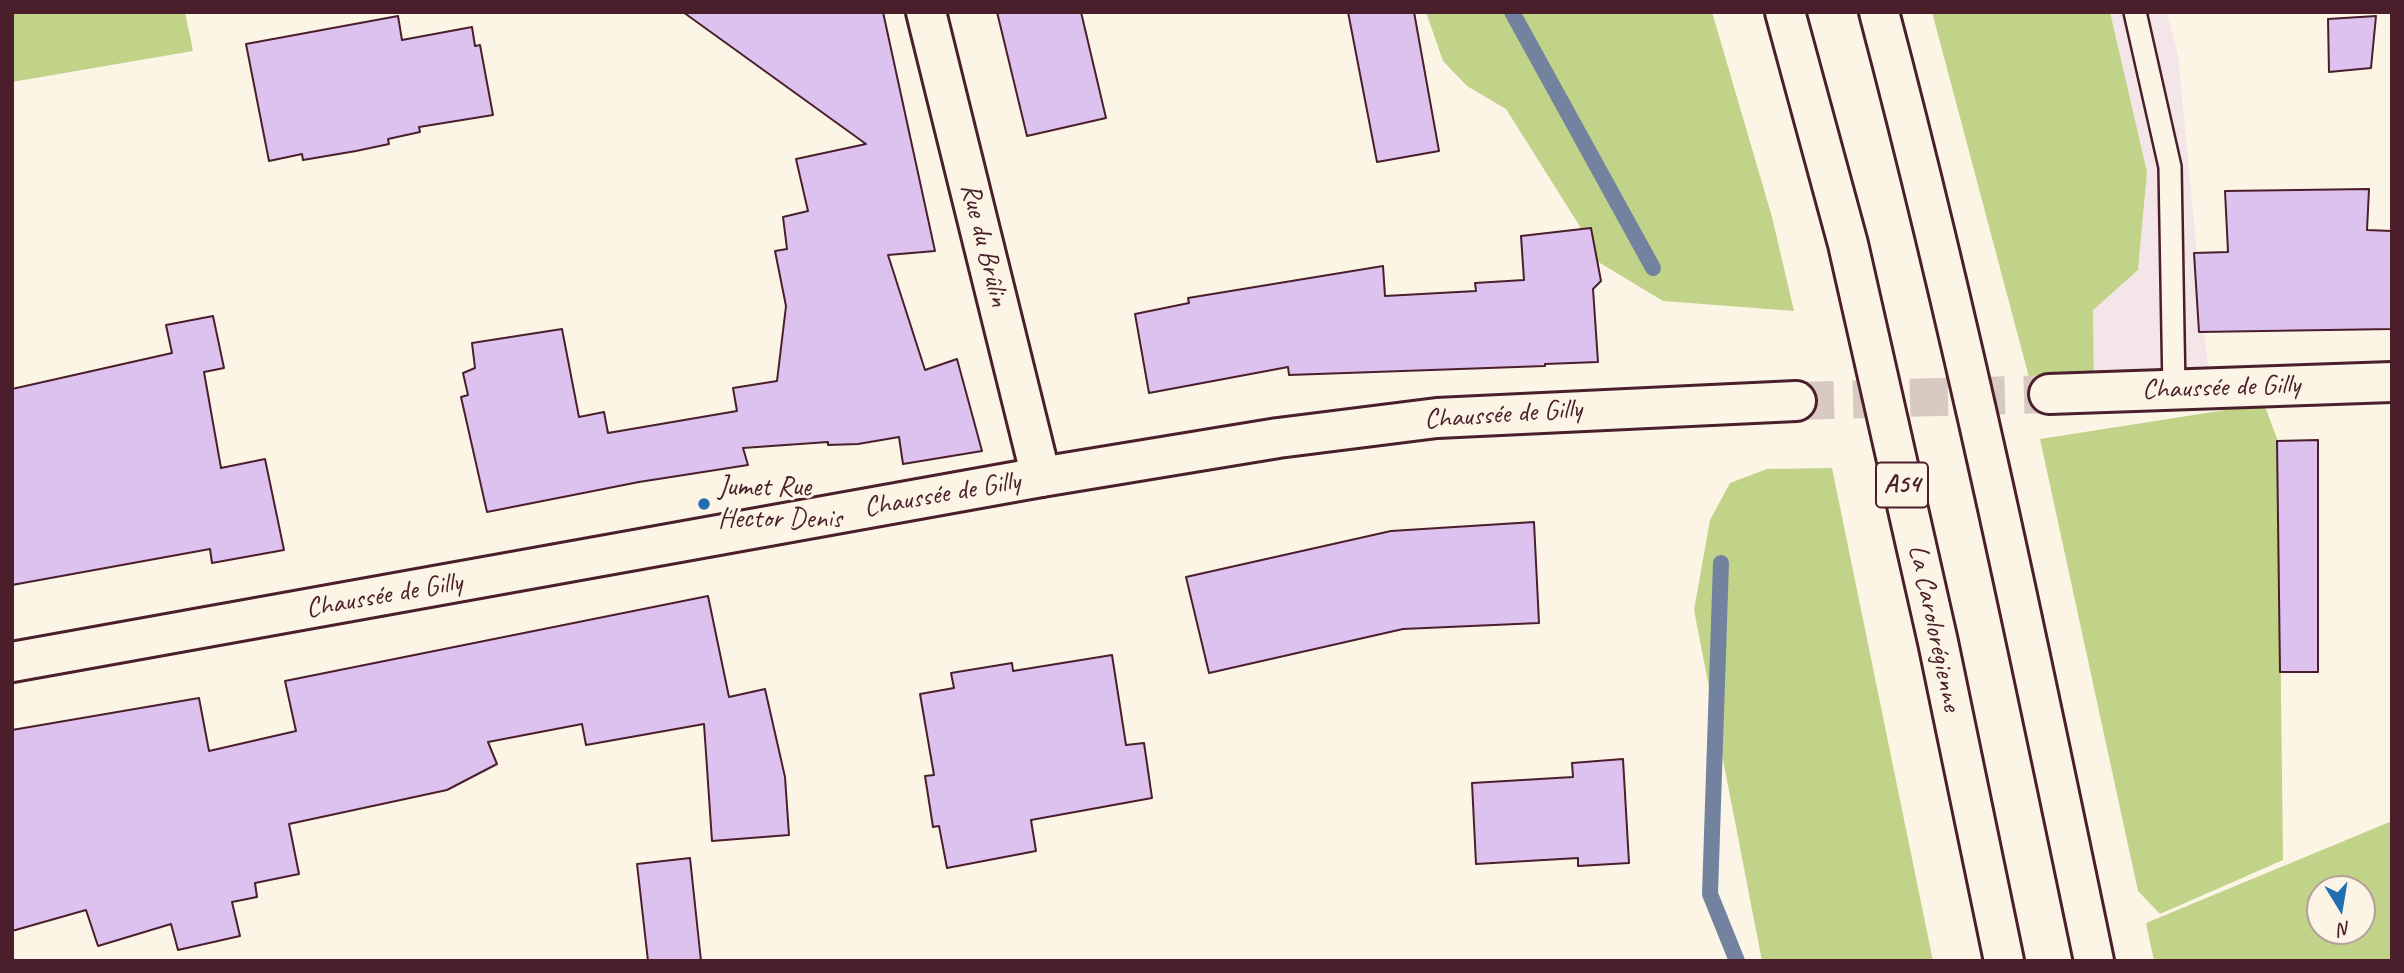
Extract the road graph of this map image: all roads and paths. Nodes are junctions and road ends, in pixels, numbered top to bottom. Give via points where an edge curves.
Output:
1 (926, 12) edge
2 (1785, 12) edge
3 (1879, 12) edge
4 (2135, 12) edge
5 (2392, 382) edge
6 (2174, 390) junction
7 (2049, 394) tunnel mouth
8 (1796, 401) tunnel mouth
9 (1041, 477) junction
10 (12, 662) edge
11 (2004, 961) edge
12 (2094, 961) edge

1 - 9 main road, Rue du Brûlin
2 - 11 main road, La Carolorégienne / A54 via 1854,271
3 - 12 main road via 1934,222
4 - 6 lane via 2170,167
5 - 6 main road, Chaussée de Gilly
6 - 7 main road, Chaussée de Gilly
8 - 9 main road, Chaussée de Gilly via 1437,418 1278,438
9 - 10 main road, Chaussée de Gilly

